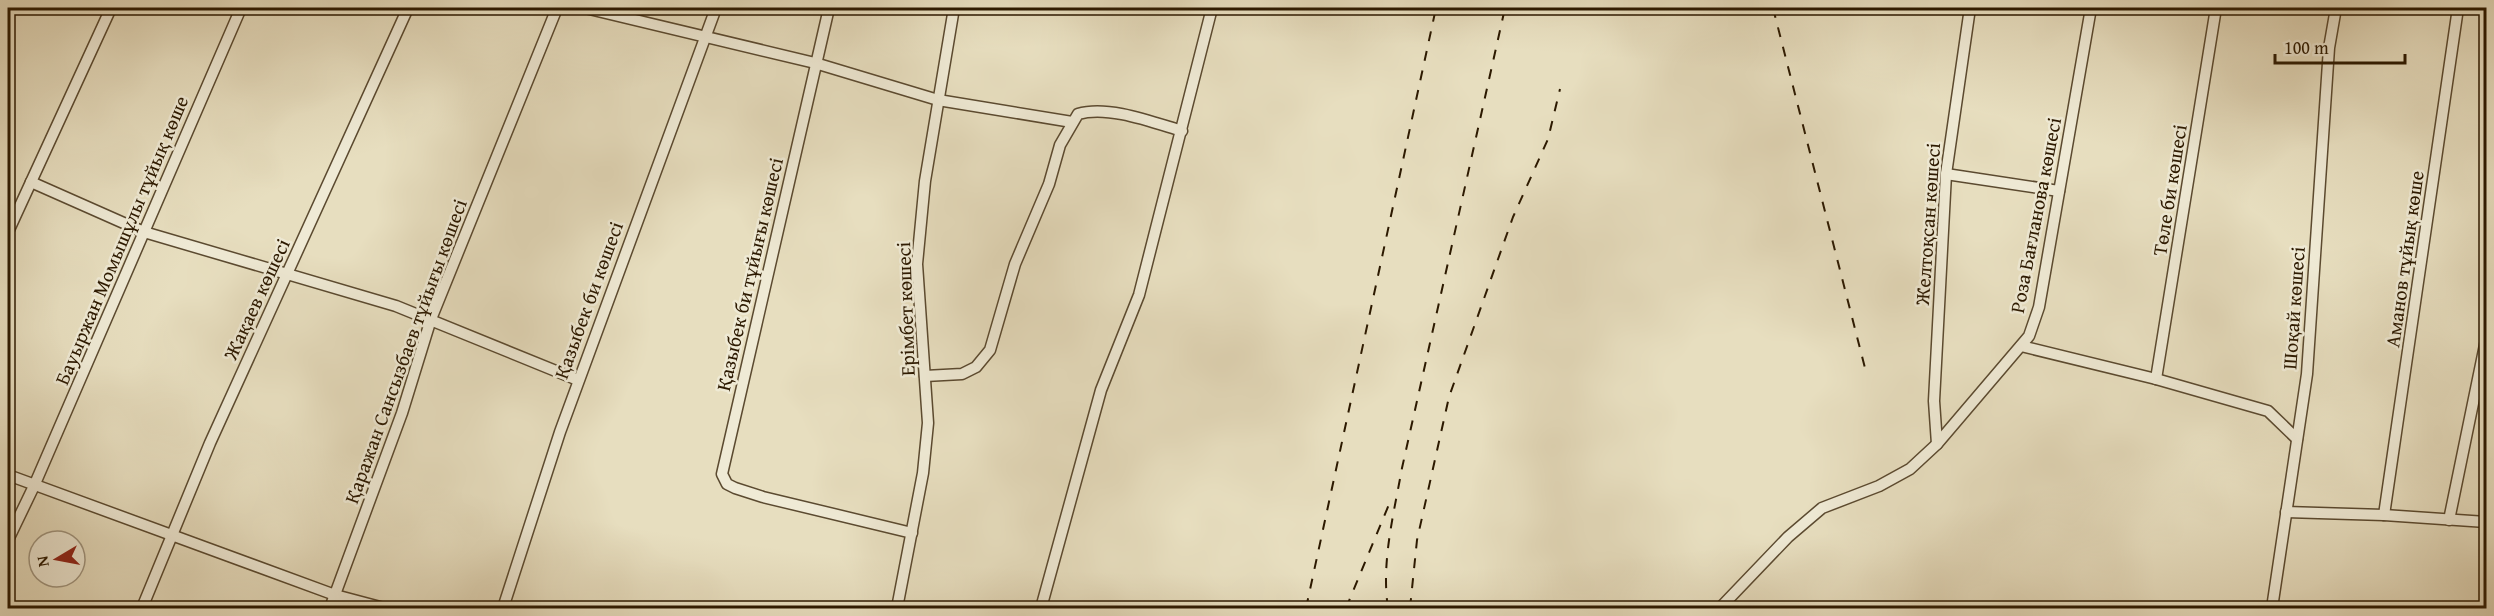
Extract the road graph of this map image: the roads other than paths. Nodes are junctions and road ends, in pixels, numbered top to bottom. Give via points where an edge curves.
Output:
1 (111, 8) edge
2 (241, 8) edge
3 (408, 8) edge
4 (557, 8) edge
5 (585, 8) edge
6 (716, 8) edge
7 (829, 8) edge
8 (954, 8) edge
9 (1212, 8) edge
10 (1970, 8) edge
11 (2091, 8) edge
12 (2216, 8) edge
13 (2336, 8) edge
14 (2458, 8) edge
15 (704, 35) junction
16 (815, 63) junction
17 (939, 100) junction
18 (1072, 122) junction
19 (1182, 131) junction
20 (1946, 174) junction
21 (31, 182) junction
22 (2059, 191) junction
23 (8, 232) edge
24 (144, 232) junction
25 (287, 274) junction
26 (432, 319) junction
27 (2487, 340) edge
28 (2020, 346) junction
29 (925, 376) junction
30 (2156, 379) junction
31 (578, 380) junction
32 (2297, 439) junction
33 (1937, 444) junction
34 (8, 475) edge
35 (34, 486) junction
36 (2286, 512) junction
37 (2384, 515) junction
38 (2449, 520) junction
39 (2487, 522) edge
40 (912, 533) junction
41 (174, 536) junction
42 (8, 540) edge
43 (335, 595) junction
44 (142, 609) edge
45 (330, 609) edge
46 (384, 609) edge
47 (503, 609) edge
48 (897, 609) edge
49 (1041, 609) edge
50 (1720, 609) edge
51 (2271, 609) edge

1 - 21 street
2 - 24 street, Бауыржан Момышұлы тұйық көше
3 - 25 street, Жақаев көшесі
4 - 26 street, Қаражан Сансызбаев тұйығы көшесі
5 - 15 street
6 - 15 street, Қазыбек би көшесі
7 - 16 street, Қазыбек би тұйығы көшесі
8 - 17 street, Ерімбет көшесі
9 - 19 street
10 - 20 street, Желтоқсан көшесі
11 - 22 street, Роза Бағланова көшесі
12 - 30 street, Төле би көшесі
13 - 32 street, Шоқай көшесі via 2329,48 2307,374
14 - 37 street, Аманов тұйық көше
15 - 16 street
15 - 31 street, Қазыбек би көшесі
16 - 17 street
16 - 40 street, Қазыбек би тұйығы көшесі via 722,474 735,488
17 - 18 street
17 - 29 street, Ерімбет көшесі via 925,181 917,264
18 - 19 street via 1078,114 1092,110
18 - 29 street via 1015,264 990,350 976,367 962,374
19 - 49 street via 1139,295 1101,390
20 - 22 street
20 - 33 street, Желтоқсан көшесі via 1934,401
21 - 23 street
21 - 24 street
22 - 28 street, Роза Бағланова көшесі via 2039,307 2029,336
24 - 25 street
24 - 35 street, Бауыржан Момышұлы тұйық көше
25 - 26 street
25 - 41 street, Жақаев көшесі via 210,443
26 - 31 street
26 - 43 street, Қаражан Сансызбаев тұйығы көшесі
27 - 38 street
28 - 30 street
28 - 33 street, Роза Бағланова көшесі
29 - 40 street, Ерімбет көшесі via 928,423 924,473
30 - 32 street via 2268,411
31 - 47 street, Қазыбек би көшесі
32 - 36 street, Шоқай көшесі
33 - 50 street, Роза Бағланова көшесі via 1910,469 1822,508 1788,537
34 - 35 street
35 - 41 street
35 - 42 street, Бауыржан Момышұлы тұйық көше
36 - 37 street
36 - 51 street, Шоқай көшесі
37 - 38 street
38 - 39 street
40 - 48 street, Ерімбет көшесі
41 - 43 street
41 - 44 street, Жақаев көшесі
43 - 45 street, Қаражан Сансызбаев тұйығы көшесі
43 - 46 street

